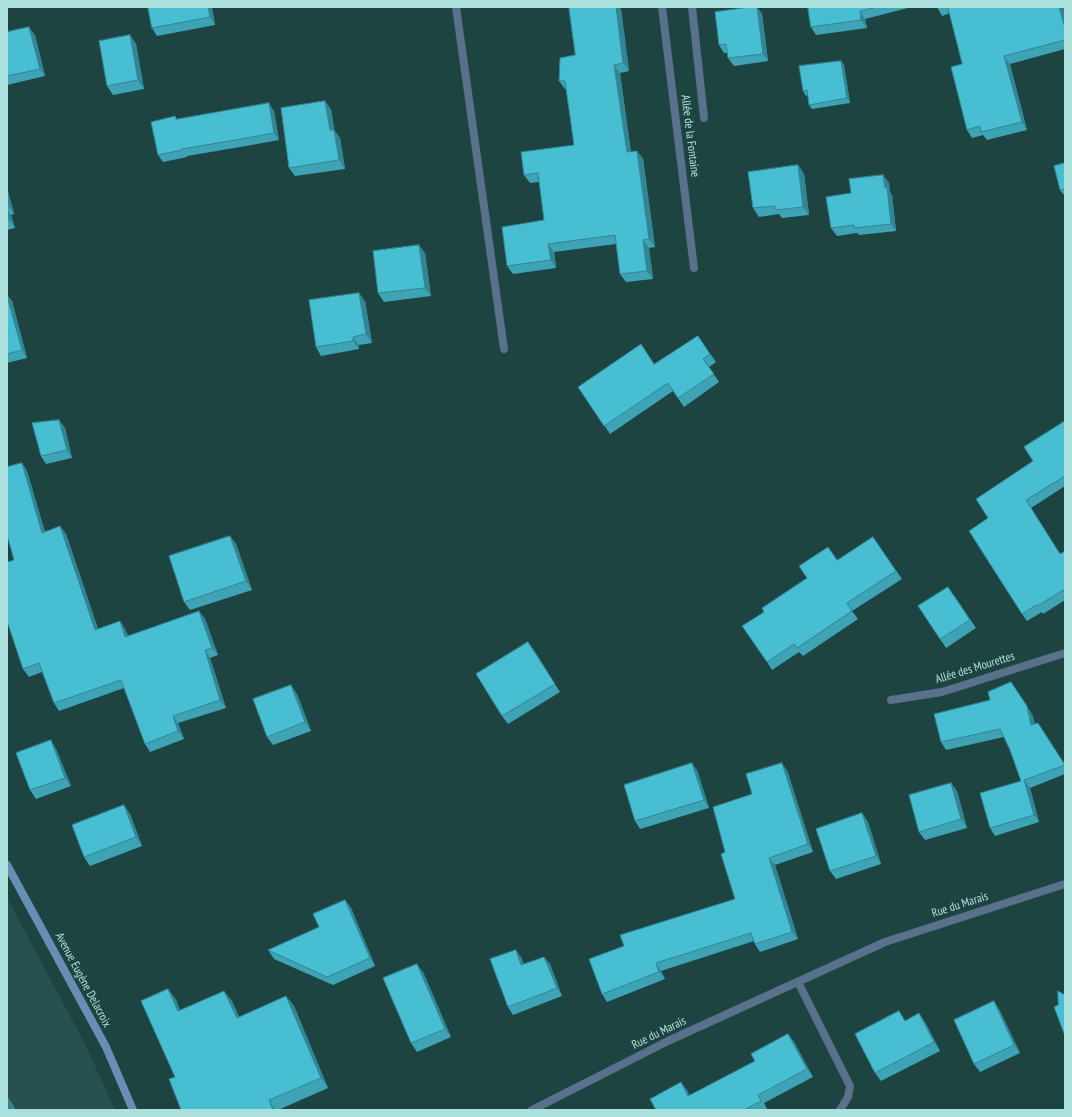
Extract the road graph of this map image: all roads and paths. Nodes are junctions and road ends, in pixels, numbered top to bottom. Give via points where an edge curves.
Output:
1 (456, 7) edge
2 (662, 7) edge
3 (692, 7) edge
4 (704, 118) dead end
5 (694, 268) dead end
6 (504, 349) dead end
7 (1065, 653) edge
8 (891, 700) dead end
9 (7, 865) edge
10 (1065, 884) edge
11 (798, 982) junction
12 (133, 1110) edge
13 (532, 1110) edge
14 (840, 1110) edge

1 - 6 street
2 - 5 street, Allée de la Fontaine
3 - 4 street
7 - 8 street, Allée des Mourettes via 942,692
9 - 12 main road, Avenue Eugène Delacroix via 106,1047
10 - 11 street, Rue du Marais via 885,942
11 - 13 street, Rue du Marais via 668,1042
11 - 14 street via 850,1086 848,1097

